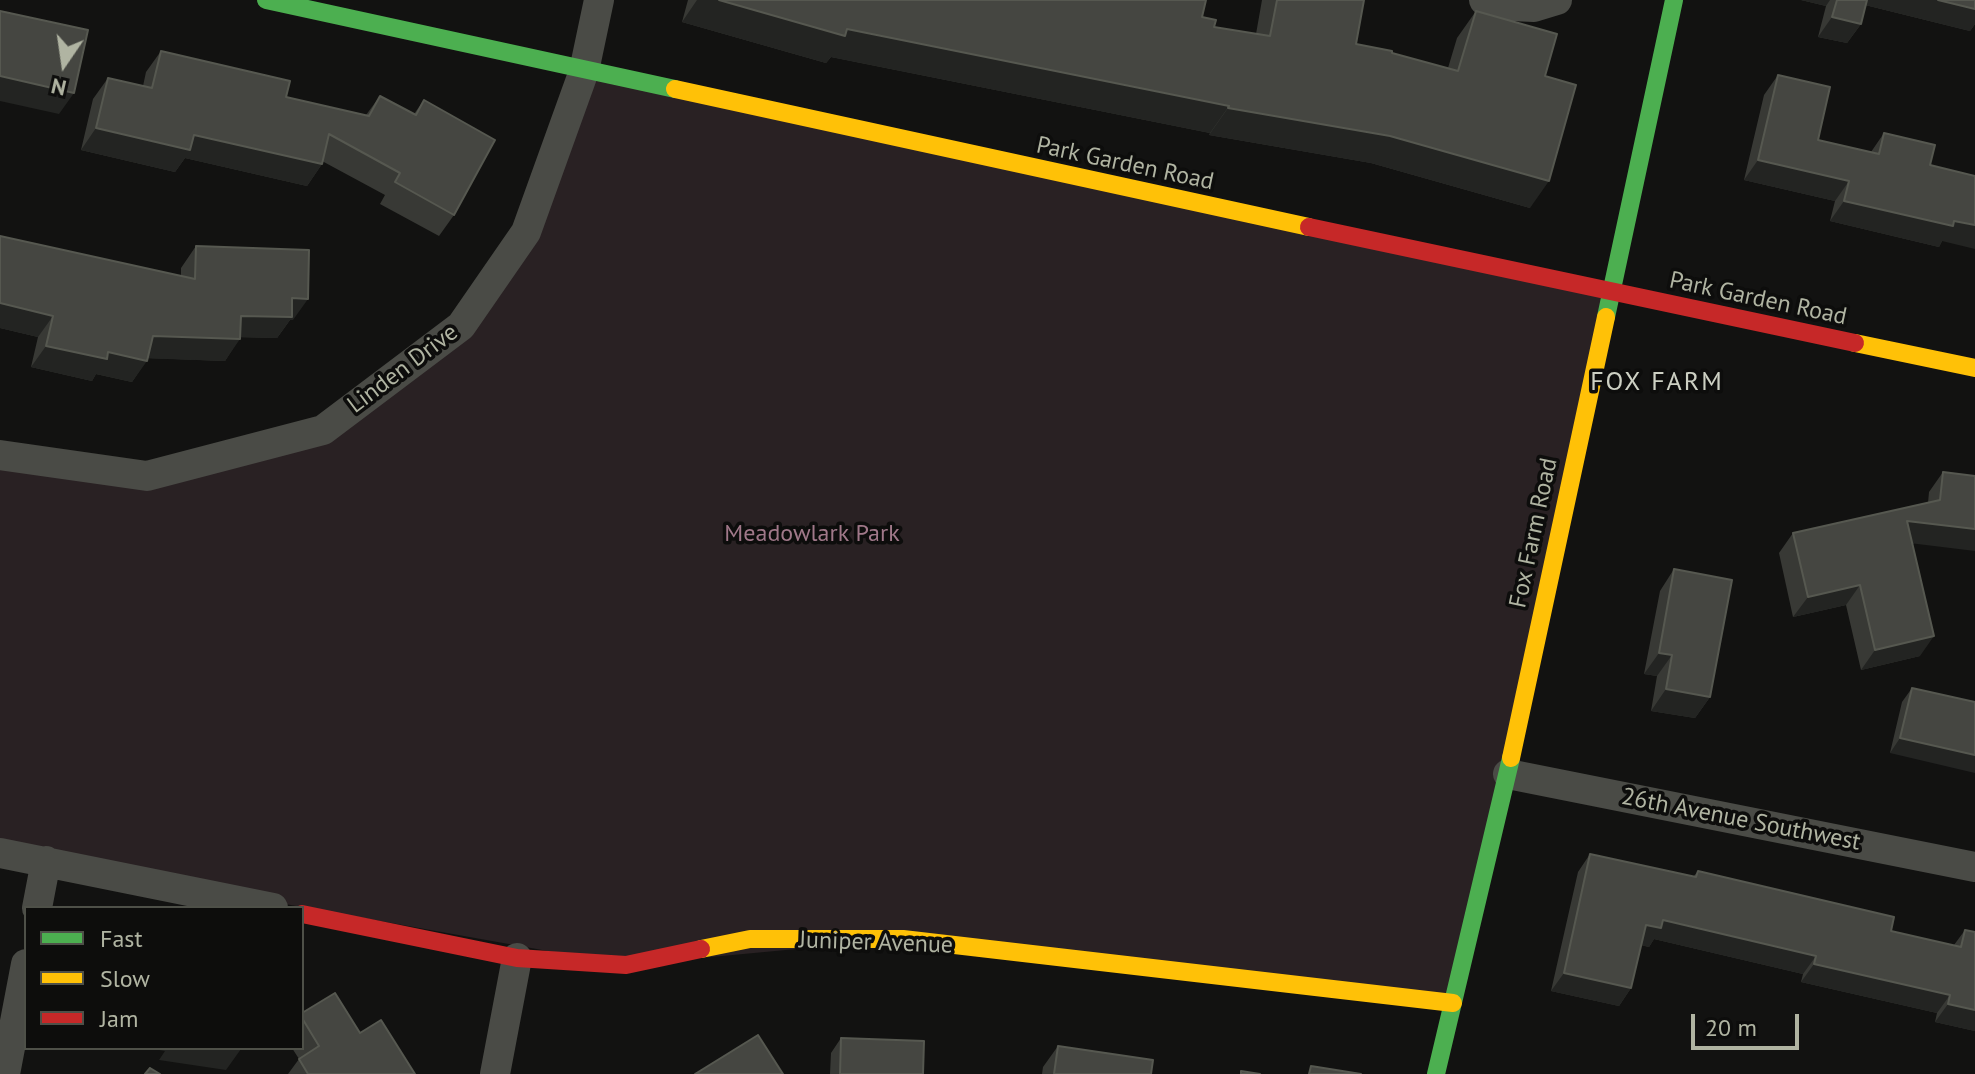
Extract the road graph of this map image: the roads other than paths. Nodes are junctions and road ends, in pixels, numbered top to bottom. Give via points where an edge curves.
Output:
1 (266, 0) edge
2 (599, 0) edge
3 (1484, 0) edge
4 (1557, 0) edge
5 (1674, 0) edge
6 (584, 71) junction
7 (1610, 293) junction
8 (1975, 368) edge
9 (0, 455) edge
10 (1508, 774) junction
11 (0, 853) edge
12 (46, 861) junction
13 (1975, 867) edge
14 (37, 906) edge
15 (263, 906) edge
16 (304, 914) edge
17 (517, 958) junction
18 (24, 974) edge
19 (1453, 1003) junction
20 (5, 1074) edge
21 (495, 1074) edge
22 (1436, 1074) edge

1 - 6 street, Park Garden Road
2 - 6 street, Linden Drive
3 - 4 street via 1534,7
5 - 7 street, Fox Farm Road
6 - 7 street, Park Garden Road
6 - 9 street, Linden Drive via 526,232 461,326 323,430 147,476
7 - 8 street, Park Garden Road
7 - 10 street, Fox Farm Road
10 - 13 street, 26th Avenue Southwest
10 - 19 street, Fox Farm Road
11 - 12 street
12 - 14 street
12 - 15 street
16 - 17 street, Juniper Avenue
17 - 19 street, Juniper Avenue via 626,965 750,939 903,939
17 - 21 street
18 - 20 street
19 - 22 street, Fox Farm Road

